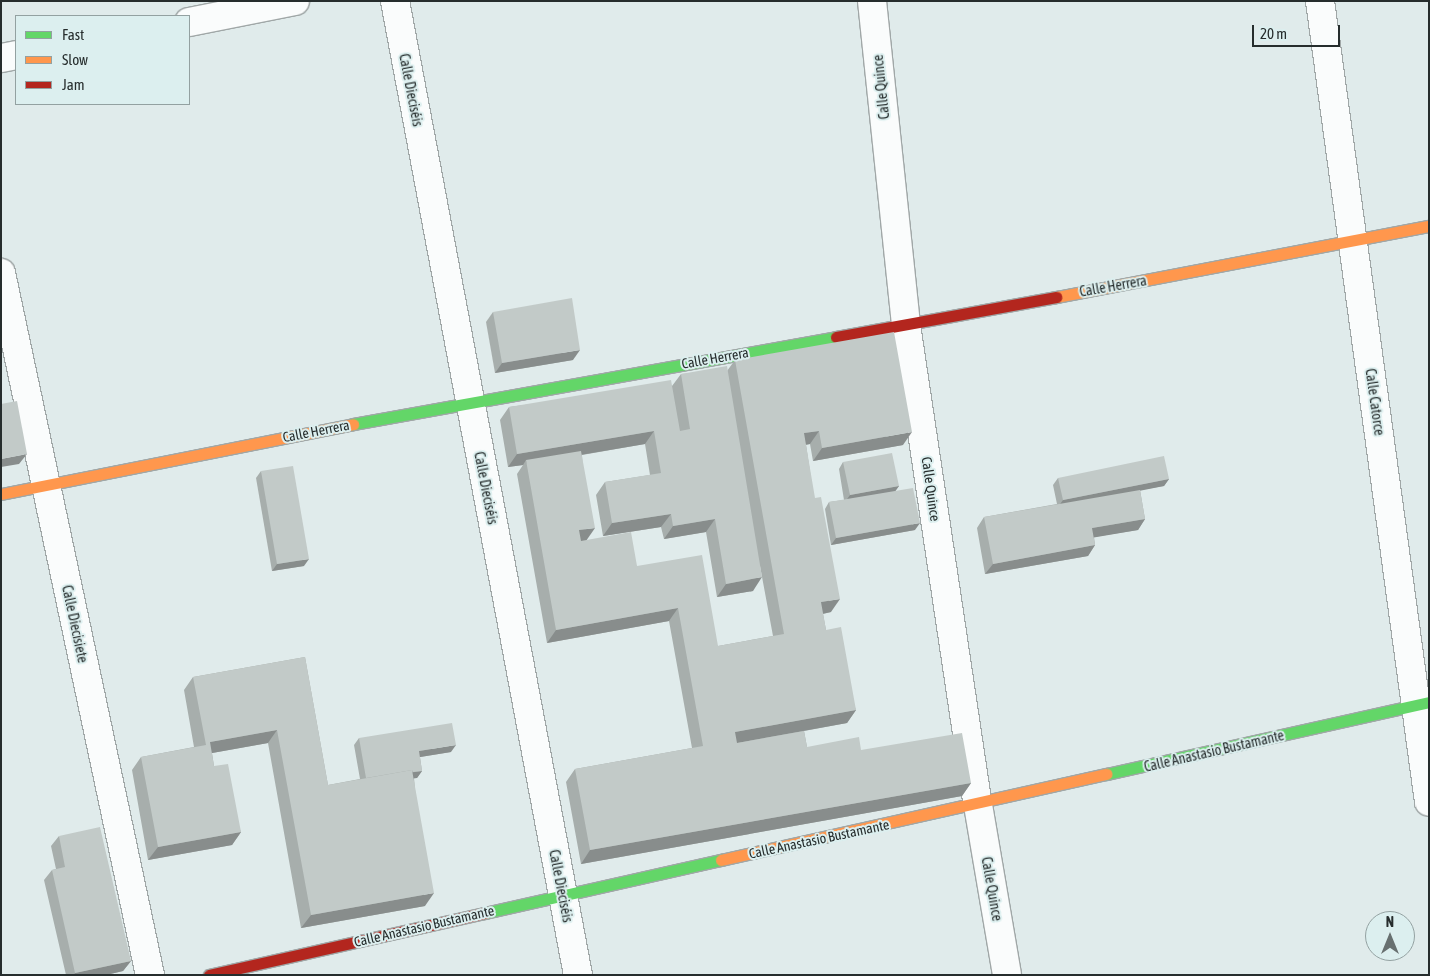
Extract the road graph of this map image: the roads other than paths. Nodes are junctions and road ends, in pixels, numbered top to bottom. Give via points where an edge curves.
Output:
1 (295, 1) edge
2 (395, 1) edge
3 (872, 1) edge
4 (1320, 1) edge
5 (190, 22) edge
6 (15, 55) edge
7 (1, 58) edge
8 (1429, 226) edge
9 (1354, 242) junction
10 (1, 274) edge
11 (906, 325) junction
12 (470, 401) junction
13 (45, 485) junction
14 (1, 494) edge
15 (1422, 704) edge
16 (1429, 802) edge
17 (978, 805) junction
18 (562, 895) junction
19 (150, 975) edge
20 (209, 975) edge
21 (578, 975) edge
22 (1007, 975) edge

1 - 5 street
2 - 12 street, Calle Dieciséis
3 - 11 street, Calle Quince
4 - 9 street, Calle Catorce
6 - 7 street
8 - 9 street, Calle Herrera
9 - 11 street, Calle Herrera
9 - 15 street, Calle Catorce
10 - 13 street, Calle Diecisiete
11 - 12 street, Calle Herrera
11 - 17 street, Calle Quince
12 - 13 street, Calle Herrera
12 - 18 street, Calle Dieciséis
13 - 14 street, Calle Herrera
13 - 19 street, Calle Diecisiete
15 - 16 street, Calle Catorce
15 - 17 street, Calle Anastasio Bustamante
17 - 18 street, Calle Anastasio Bustamante
17 - 22 street, Calle Quince
18 - 20 street, Calle Anastasio Bustamante
18 - 21 street, Calle Dieciséis

